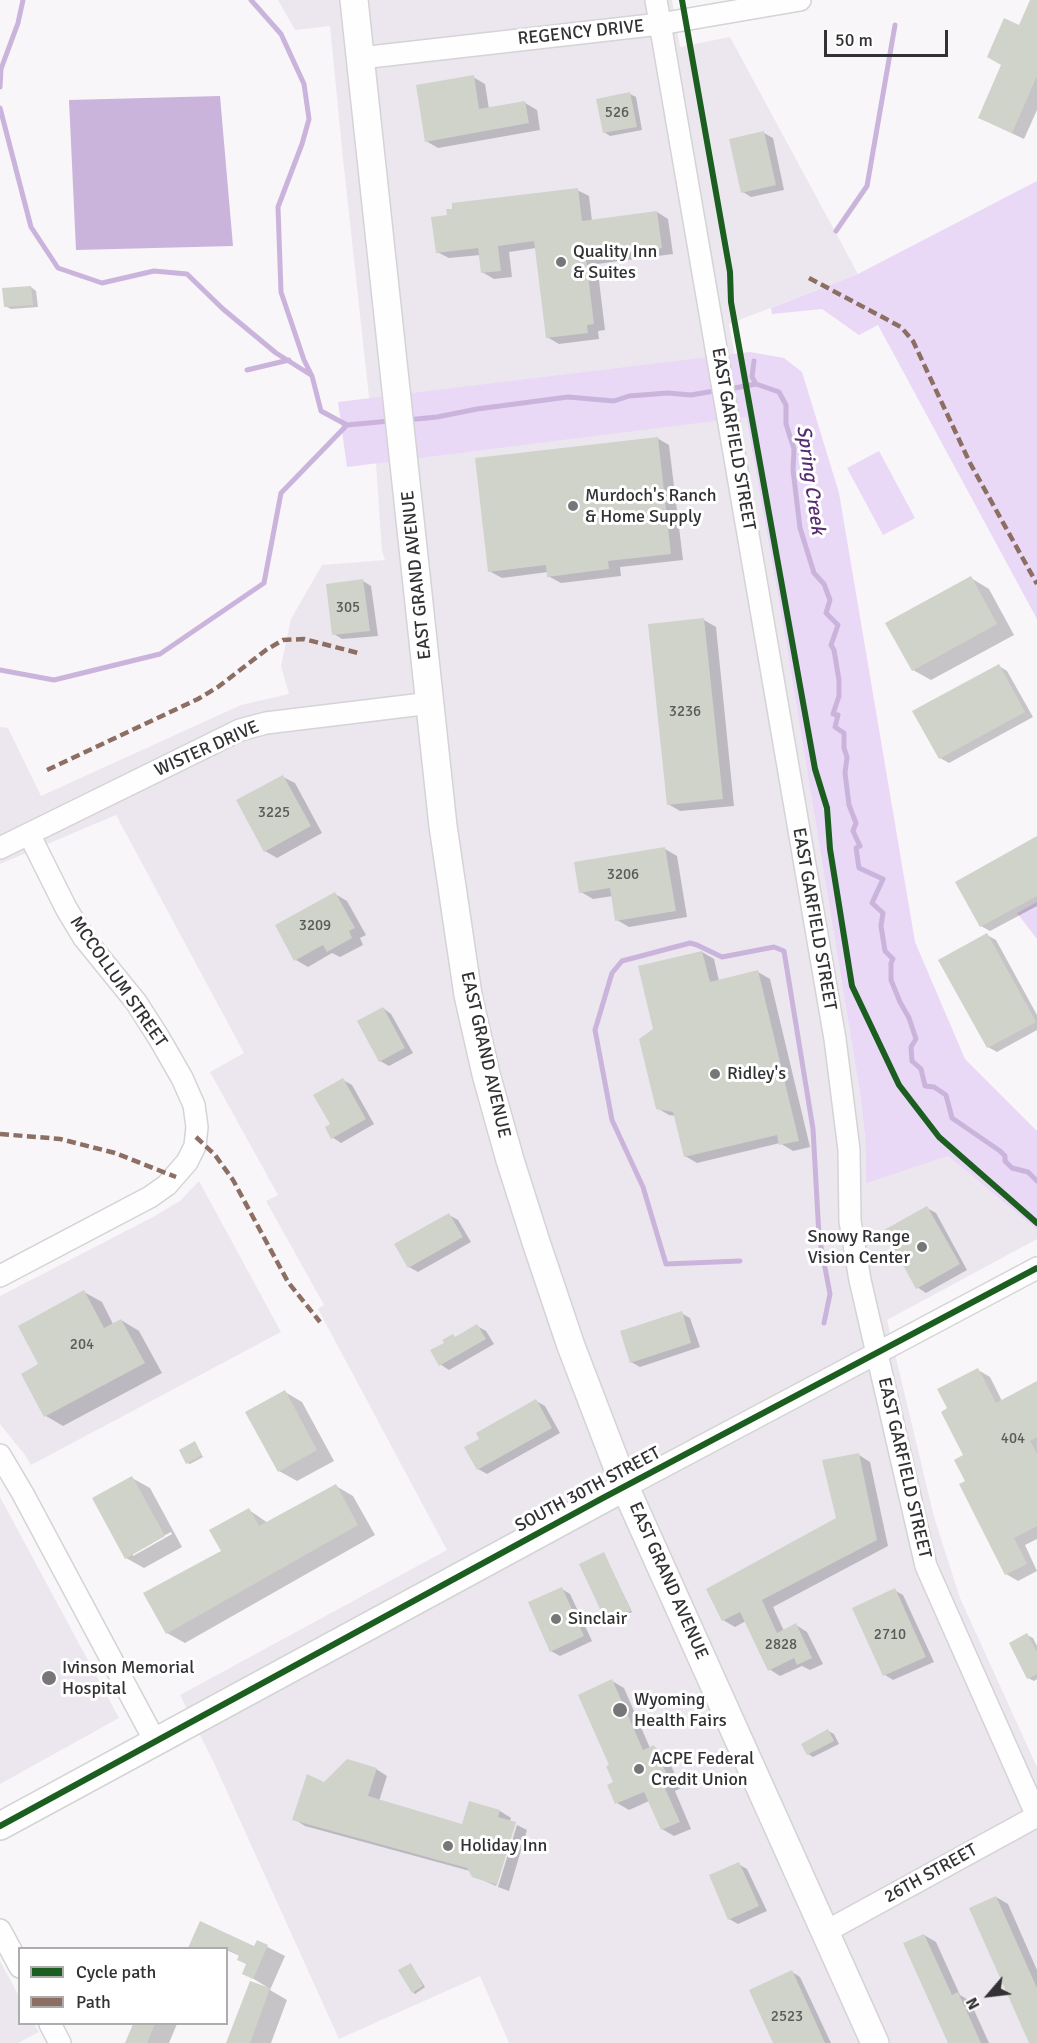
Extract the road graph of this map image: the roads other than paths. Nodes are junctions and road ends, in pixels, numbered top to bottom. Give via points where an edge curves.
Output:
1 (354, 0) edge
2 (656, 0) edge
3 (800, 0) edge
4 (660, 24) junction
5 (361, 58) junction
6 (431, 703) junction
7 (29, 834) junction
8 (0, 848) edge
9 (1037, 1268) edge
10 (0, 1276) edge
11 (878, 1352) junction
12 (0, 1455) edge
13 (625, 1487) junction
14 (155, 1741) junction
15 (1037, 1816) edge
16 (0, 1826) edge
17 (0, 1930) edge
18 (825, 1932) junction
19 (18, 1963) edge
20 (51, 2025) edge
21 (60, 2043) edge
22 (875, 2043) edge

1 - 5 main road, EAST GRAND AVENUE
2 - 4 street, EAST GARFIELD STREET
3 - 4 street, REGENCY DRIVE
4 - 5 street, REGENCY DRIVE
4 - 11 street, EAST GARFIELD STREET via 835,1039 849,1150 850,1221
5 - 6 main road, EAST GRAND AVENUE
6 - 7 street, WISTER DRIVE via 266,723 240,730
6 - 13 main road, EAST GRAND AVENUE via 453,904 486,1074 571,1346
7 - 8 street, WISTER DRIVE
7 - 10 street, MCCOLLUM STREET via 84,938 136,1002 182,1078 194,1105 197,1127 195,1146 187,1162 167,1185
9 - 11 street, SOUTH 30TH STREET
11 - 13 street, SOUTH 30TH STREET
11 - 15 street, EAST GARFIELD STREET via 926,1566
12 - 14 street
13 - 14 main road, SOUTH 30TH STREET
13 - 18 main road, EAST GRAND AVENUE
14 - 16 main road, SOUTH 30TH STREET
15 - 18 street, 26TH STREET
17 - 19 street
18 - 22 main road, EAST GRAND AVENUE
20 - 21 street

